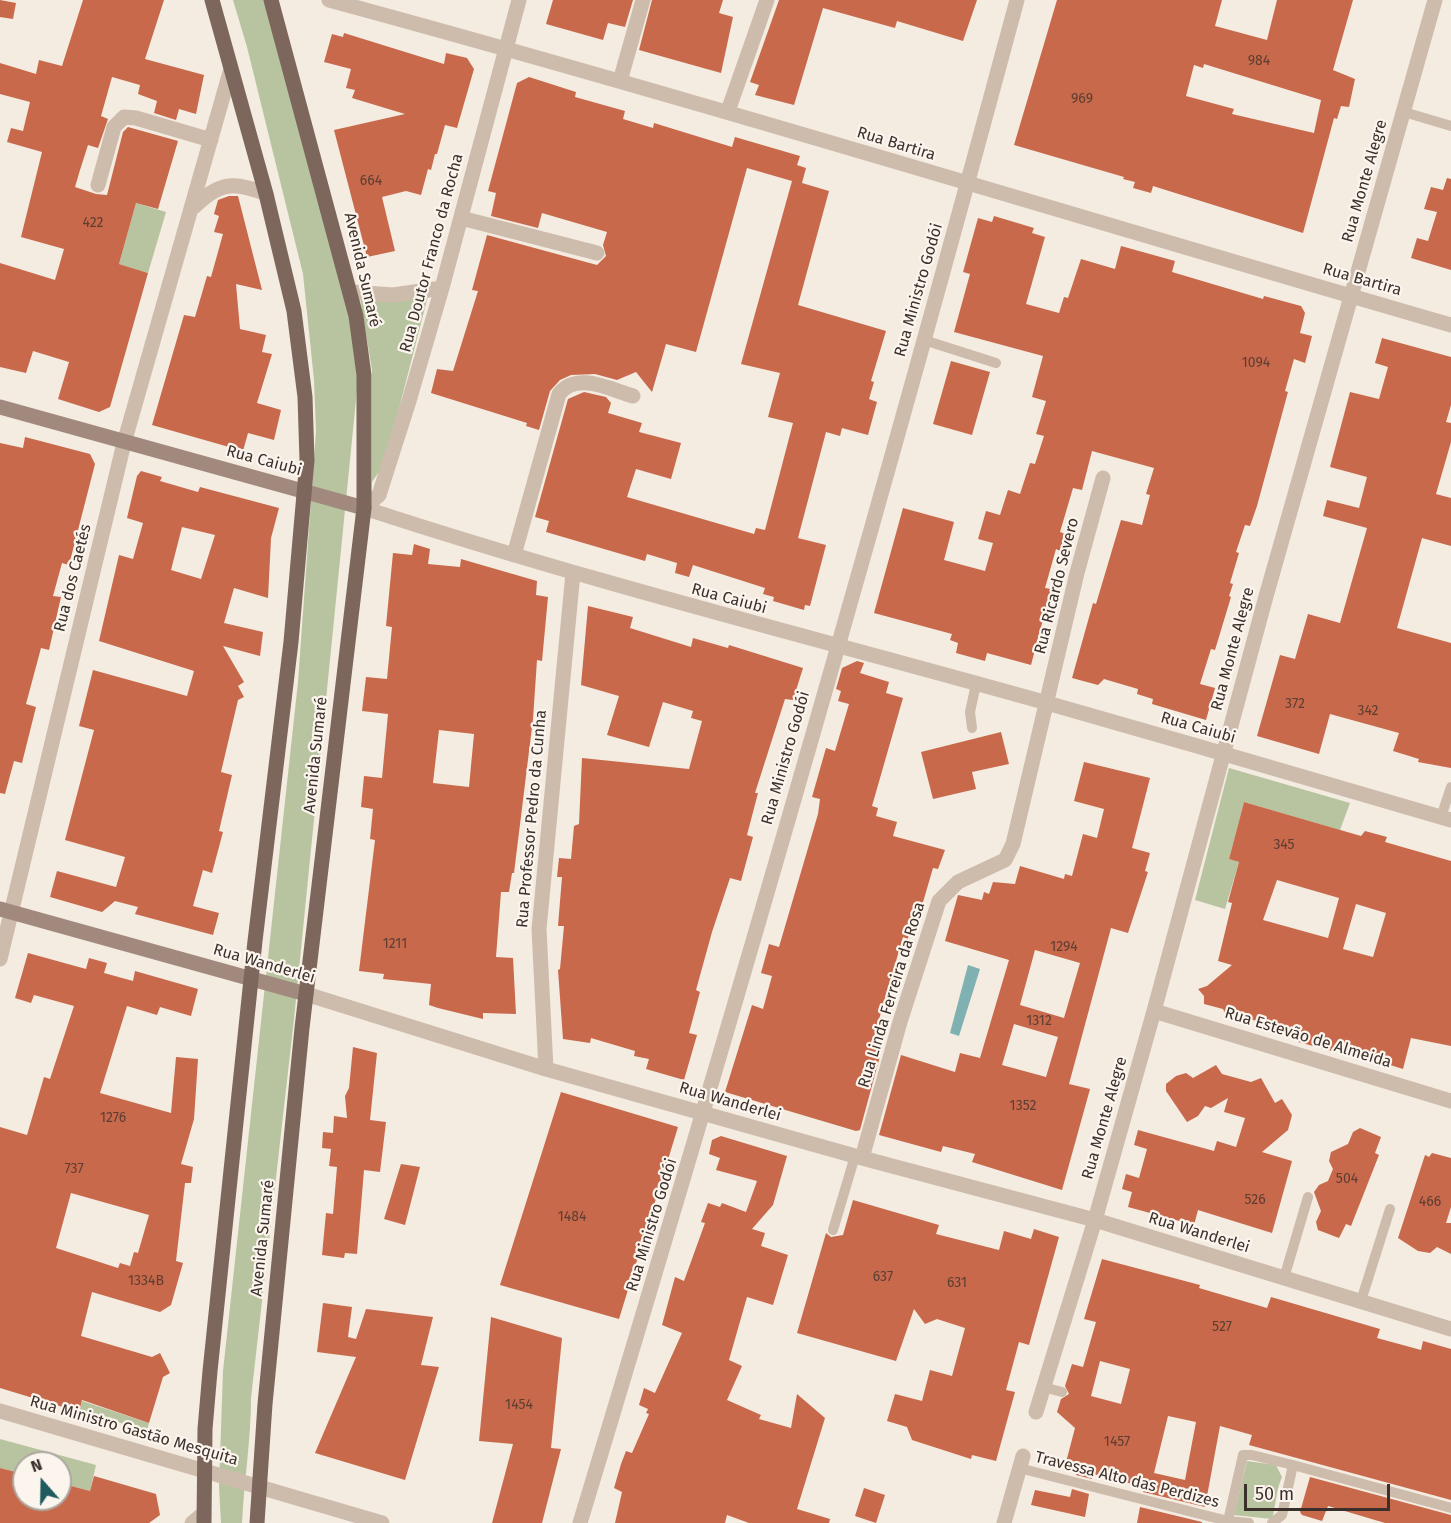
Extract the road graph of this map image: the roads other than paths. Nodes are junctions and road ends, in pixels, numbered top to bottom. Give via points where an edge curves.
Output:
1 (212, 0) edge
2 (271, 0) edge
3 (329, 0) edge
4 (519, 0) edge
5 (643, 0) edge
6 (767, 0) edge
7 (1017, 0) edge
8 (1435, 0) edge
9 (505, 48) junction
10 (230, 72) junction
11 (620, 81) junction
12 (728, 111) junction
13 (1404, 112) junction
14 (1451, 126) edge
15 (211, 140) junction
16 (98, 185) dead end
17 (968, 185) junction
18 (266, 194) junction
19 (192, 210) junction
20 (462, 218) junction
21 (597, 253) dead end
22 (442, 288) junction
23 (351, 292) junction
24 (1351, 296) junction
25 (1451, 325) edge
26 (924, 340) junction
27 (996, 363) dead end
28 (633, 396) dead end
29 (0, 407) edge
30 (124, 443) junction
31 (1103, 478) dead end
32 (305, 490) junction
33 (364, 508) junction
34 (514, 555) junction
35 (573, 573) junction
36 (836, 646) junction
37 (976, 684) junction
38 (1047, 703) junction
39 (972, 728) dead end
40 (1222, 754) junction
41 (1451, 787) edge
42 (1446, 818) edge
43 (6, 910) edge
44 (0, 958) edge
45 (250, 979) junction
46 (306, 994) junction
47 (1154, 1011) junction
48 (546, 1069) junction
49 (1451, 1101) edge
50 (704, 1114) junction
51 (858, 1157) junction
52 (1308, 1197) dead end
53 (1390, 1209) dead end
54 (1095, 1220) junction
55 (833, 1230) dead end
56 (1284, 1278) junction
57 (1361, 1301) junction
58 (1451, 1329) edge
59 (1043, 1387) junction
60 (1062, 1392) dead end
61 (0, 1411) edge
62 (1035, 1412) dead end
63 (1021, 1462) joint
64 (1293, 1465) junction
65 (203, 1470) junction
66 (258, 1486) junction
67 (1451, 1508) edge
68 (200, 1520) edge
69 (1228, 1521) junction
70 (256, 1523) edge
71 (382, 1523) edge
72 (580, 1523) edge
73 (1004, 1523) edge
74 (1249, 1523) edge
75 (1272, 1523) edge

1 - 10 main road
2 - 23 main road, Avenida Sumaré
3 - 9 street, Rua Bartira
4 - 9 street, Rua Doutor Franco da Rocha
5 - 11 street
6 - 12 street
7 - 17 street, Rua Ministro Godói
8 - 13 street, Rua Monte Alegre
9 - 11 street, Rua Bartira
9 - 20 street, Rua Doutor Franco da Rocha
10 - 15 street, Rua dos Caetés
10 - 18 main road
11 - 12 street, Rua Bartira
12 - 17 street, Rua Bartira
13 - 14 lane
13 - 24 street, Rua Monte Alegre
15 - 16 street via 124,117 114,127
15 - 19 street, Rua dos Caetés
17 - 24 street, Rua Bartira
17 - 26 street, Rua Ministro Godói
18 - 19 street via 233,184 207,195
18 - 32 main road via 294,311 301,360 307,430
19 - 30 street, Rua dos Caetés
20 - 21 street
20 - 22 street, Rua Doutor Franco da Rocha
22 - 23 street via 393,295
22 - 33 street, Rua Doutor Franco da Rocha via 379,495
23 - 33 main road, Avenida Sumaré via 364,375
24 - 25 street, Rua Bartira
24 - 40 street, Rua Monte Alegre
26 - 27 lane
26 - 36 street, Rua Ministro Godói
28 - 34 street via 581,381 558,394
29 - 30 main road, Rua Caiubi
30 - 32 main road, Rua Caiubi
30 - 43 street, Rua dos Caetés
31 - 38 street, Rua Ricardo Severo
32 - 33 main road, Rua Caiubi
32 - 45 main road
33 - 34 street, Rua Caiubi
33 - 46 main road, Avenida Sumaré
34 - 35 street, Rua Caiubi
35 - 36 street, Rua Caiubi
35 - 48 street, Rua Professor Pedro da Cunha via 539,929
36 - 37 street, Rua Caiubi
36 - 50 street, Rua Ministro Godói
37 - 38 street, Rua Caiubi
37 - 39 lane via 970,712
38 - 40 street, Rua Caiubi
38 - 51 street, Rua Linda Ferreira da Rosa via 1009,853 998,865 958,882 947,891 933,914
40 - 42 street, Rua Caiubi
40 - 47 street, Rua Monte Alegre
41 - 42 lane
43 - 44 street, Rua dos Caetés
43 - 45 main road, Rua Wanderlei
45 - 46 main road, Rua Wanderlei
45 - 65 main road
46 - 48 street, Rua Wanderlei
46 - 66 main road, Avenida Sumaré
47 - 49 street, Rua Estevão de Almeida
47 - 54 street, Rua Monte Alegre
48 - 50 street, Rua Wanderlei
50 - 51 street, Rua Wanderlei
50 - 72 street, Rua Ministro Godói
51 - 54 street, Rua Wanderlei
51 - 55 lane
52 - 56 lane
53 - 57 lane
54 - 56 street, Rua Wanderlei
54 - 59 street, Rua Monte Alegre
56 - 57 street, Rua Wanderlei
57 - 58 street, Rua Wanderlei
59 - 60 lane
59 - 62 street, Rua Monte Alegre
61 - 65 street, Rua Ministro Gastão Mesquita
63 - 69 lane, Travessa Alto das Perdizes
63 - 73 street
64 - 67 lane, Travessa Alto das Perdizes
64 - 69 lane, Travessa Alto das Perdizes via 1243,1455
64 - 75 lane via 1282,1515
65 - 66 street, Rua Ministro Gastão Mesquita
65 - 68 main road
66 - 70 main road, Avenida Sumaré
66 - 71 street, Rua Ministro Gastão Mesquita
69 - 74 lane, Travessa Alto das Perdizes

